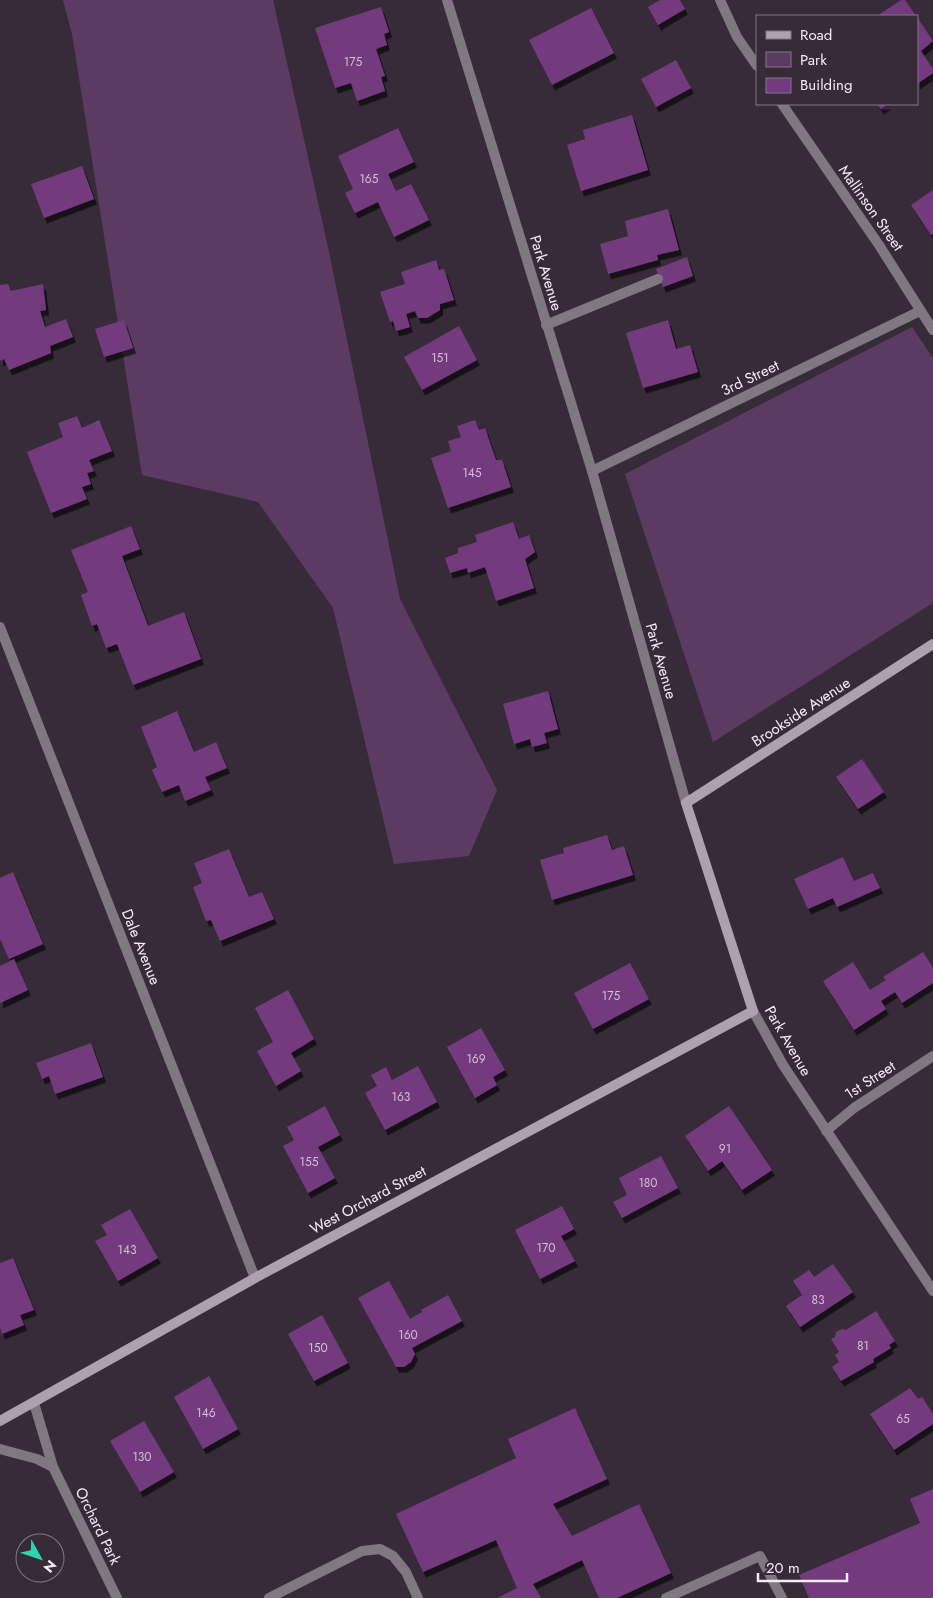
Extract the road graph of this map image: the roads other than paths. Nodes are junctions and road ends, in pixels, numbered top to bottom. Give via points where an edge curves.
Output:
1 (447, 0) edge
2 (720, 0) edge
3 (756, 65) edge
4 (783, 105) edge
5 (658, 279) dead end
6 (920, 311) junction
7 (546, 325) junction
8 (933, 330) edge
9 (592, 471) junction
10 (0, 627) edge
11 (933, 644) edge
12 (686, 803) junction
13 (753, 1011) junction
14 (933, 1056) edge
15 (826, 1131) junction
16 (255, 1278) junction
17 (933, 1291) edge
18 (34, 1402) junction
19 (0, 1421) edge
20 (0, 1449) edge
21 (53, 1467) junction
22 (117, 1598) edge
23 (269, 1598) edge
24 (418, 1598) edge
25 (666, 1598) edge
26 (782, 1598) edge

1 - 7 street, Park Avenue
2 - 3 street via 737,37
4 - 6 street, Mallinson Street
5 - 7 street
6 - 8 street, Mallinson Street
6 - 9 street, 3rd Street
7 - 9 street, Park Avenue
9 - 12 street, Park Avenue
10 - 16 street, Dale Avenue
11 - 12 main road, Brookside Avenue
12 - 13 main road, Park Avenue
13 - 15 street, Park Avenue
13 - 16 main road, West Orchard Street
14 - 15 street, 1st Street via 854,1108
15 - 17 street, Park Avenue
16 - 18 main road, West Orchard Street
18 - 19 main road, West Orchard Street
18 - 21 street, Orchard Park
20 - 21 street
21 - 22 street, Orchard Park
23 - 24 street via 362,1551 380,1549 393,1556 406,1572
25 - 26 street via 760,1556

